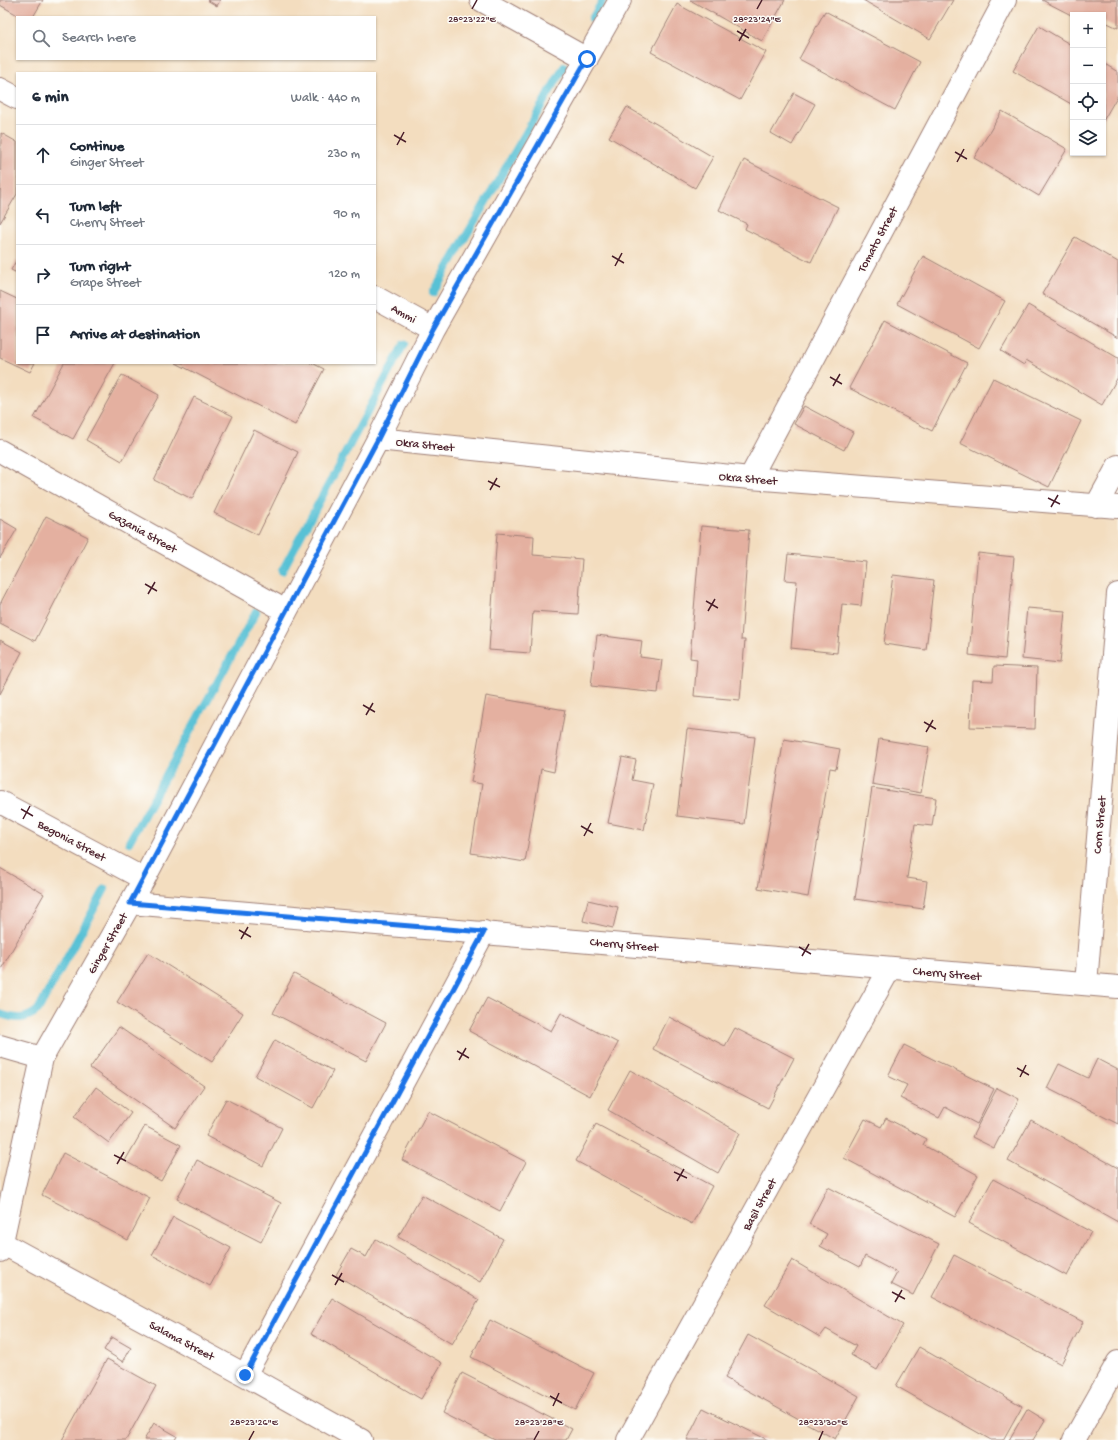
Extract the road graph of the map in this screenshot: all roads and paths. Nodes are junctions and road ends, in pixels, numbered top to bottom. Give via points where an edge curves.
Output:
1 (481, 0) edge
2 (620, 0) edge
3 (1004, 0) edge
4 (587, 59) junction
5 (0, 89) edge
6 (16, 97) edge
7 (376, 298) edge
8 (433, 329) junction
9 (378, 439) junction
10 (0, 451) edge
11 (1118, 466) edge
12 (750, 478) junction
13 (1096, 506) junction
14 (1118, 507) edge
15 (1118, 594) edge
16 (286, 611) junction
17 (0, 802) edge
18 (144, 879) junction
19 (130, 903) junction
20 (484, 932) junction
21 (890, 968) junction
22 (1086, 984) junction
23 (1118, 987) edge
24 (0, 1046) edge
25 (42, 1058) junction
26 (1, 1247) edge
27 (1118, 1362) edge
28 (245, 1375) junction
29 (361, 1440) edge
30 (628, 1440) edge
31 (1074, 1440) edge

1 - 4 street
2 - 4 street, Ginger Street
3 - 12 street, Tomato Street
4 - 8 street, Ginger Street
5 - 6 street
7 - 8 street, Ammi
8 - 9 street, Ginger Street
9 - 12 street, Okra Street
9 - 16 street, Ginger Street
10 - 16 street, Gazania Street
11 - 13 street
12 - 13 street, Okra Street
13 - 14 street, Okra Street
15 - 22 street, Corn Street
16 - 18 street, Ginger Street
17 - 18 street, Begonia Street
18 - 19 street, Ginger Street
19 - 20 street, Cherry Street
19 - 25 street, Ginger Street
20 - 21 street, Cherry Street
20 - 28 street
21 - 22 street, Cherry Street
21 - 30 street, Basil Street
22 - 23 street, Cherry Street
24 - 25 street
25 - 26 street, Ginger Street
26 - 28 street, Salama Street
27 - 31 street
28 - 29 street, Salama Street

